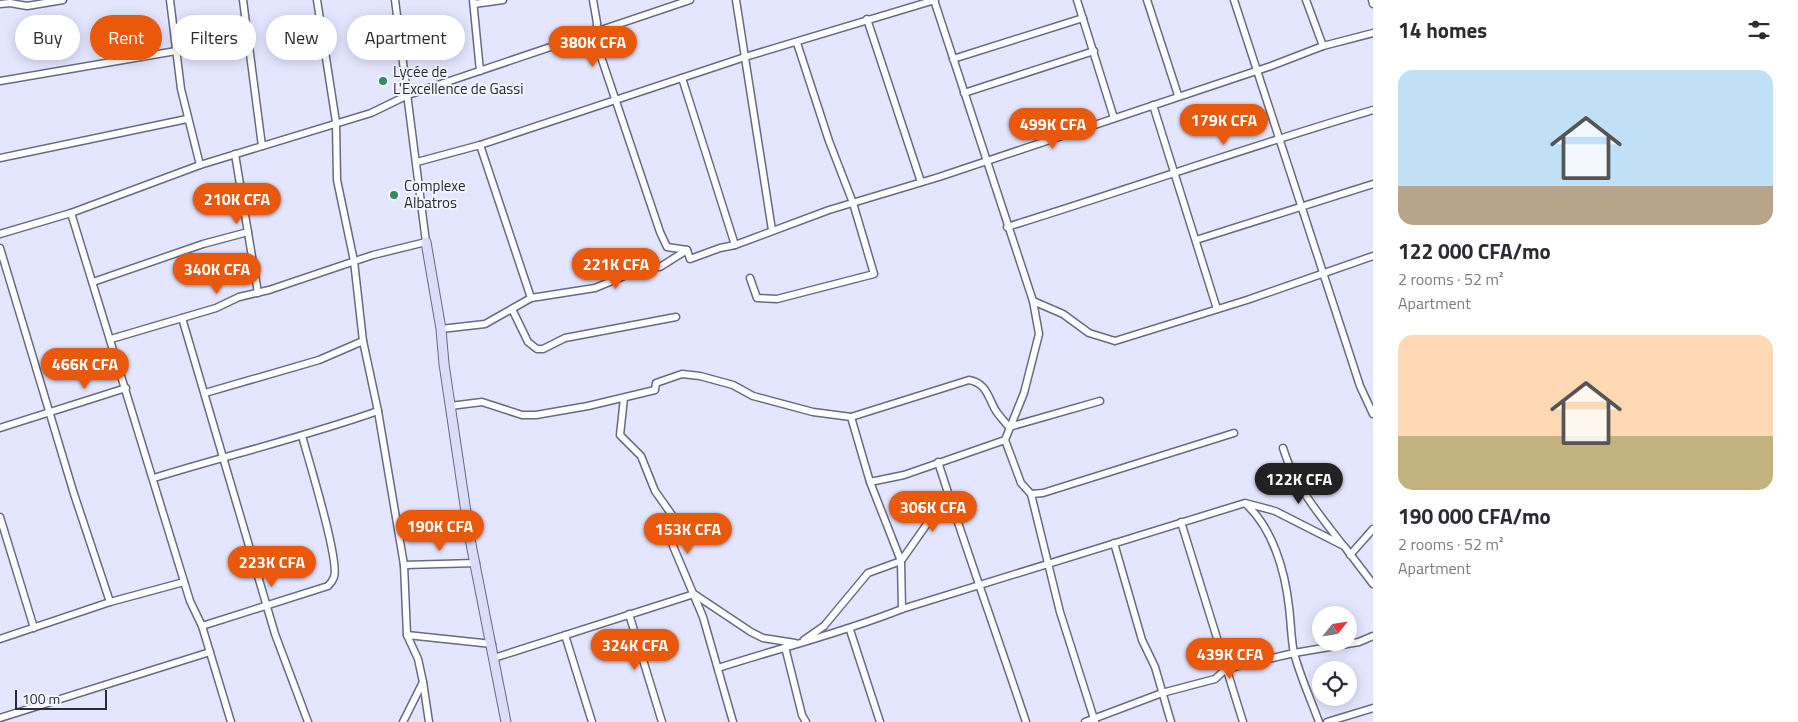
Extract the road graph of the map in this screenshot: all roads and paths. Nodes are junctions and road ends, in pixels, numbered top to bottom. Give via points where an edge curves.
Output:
1 (63, 0) edge
2 (170, 0) edge
3 (244, 0) edge
4 (317, 0) edge
5 (395, 0) edge
6 (504, 0) edge
7 (593, 0) edge
8 (690, 0) edge
9 (736, 0) edge
10 (934, 0) edge
11 (1077, 0) edge
12 (1147, 0) edge
13 (1234, 0) edge
14 (1306, 0) edge
15 (1372, 0) edge
16 (473, 2) edge
17 (0, 4) edge
18 (665, 4) edge
19 (1373, 4) edge
20 (172, 17) edge
21 (1083, 18) junction
22 (867, 19) junction
23 (595, 30) junction
24 (1373, 33) edge
25 (798, 43) junction
26 (1323, 46) junction
27 (1094, 51) junction
28 (172, 52) edge
29 (745, 58) junction
30 (954, 59) junction
31 (177, 60) edge
32 (480, 71) junction
33 (1256, 71) junction
34 (682, 78) junction
35 (0, 81) edge
36 (964, 93) junction
37 (408, 96) junction
38 (1178, 96) junction
39 (615, 101) junction
40 (1153, 105) junction
41 (1373, 110) edge
42 (1114, 118) junction
43 (187, 119) junction
44 (336, 122) junction
45 (1279, 137) junction
46 (262, 146) junction
47 (480, 146) junction
48 (235, 154) junction
49 (0, 158) edge
50 (985, 160) junction
51 (417, 162) junction
52 (200, 165) junction
53 (1176, 174) junction
54 (921, 182) junction
55 (1373, 184) edge
56 (853, 202) junction
57 (1302, 206) junction
58 (71, 213) junction
59 (1007, 227) junction
60 (772, 230) junction
61 (248, 232) junction
62 (0, 234) edge
63 (1196, 240) junction
64 (426, 242) junction
65 (735, 246) junction
66 (0, 248) edge
67 (688, 250) junction
68 (1373, 256) edge
69 (354, 262) junction
70 (1323, 274) junction
71 (750, 278) dead end
72 (93, 282) junction
73 (258, 293) junction
74 (531, 298) junction
75 (1032, 301) junction
76 (512, 309) junction
77 (1217, 309) junction
78 (676, 317) dead end
79 (182, 318) junction
80 (442, 329) junction
81 (112, 339) junction
82 (363, 341) junction
83 (126, 388) junction
84 (205, 393) junction
85 (624, 398) junction
86 (1100, 401) dead end
87 (450, 406) junction
88 (378, 410) junction
89 (50, 413) junction
90 (1373, 414) edge
91 (851, 417) junction
92 (1009, 427) junction
93 (0, 428) edge
94 (1234, 433) dead end
95 (302, 436) junction
96 (1005, 440) junction
97 (1283, 448) dead end
98 (224, 457) junction
99 (938, 462) junction
100 (154, 478) junction
101 (870, 482) junction
102 (948, 494) junction
103 (1031, 494) junction
104 (1245, 503) junction
105 (0, 517) edge
106 (1181, 522) junction
107 (1373, 529) edge
108 (1114, 543) junction
109 (1344, 546) junction
110 (1350, 555) junction
111 (902, 561) junction
112 (476, 563) junction
113 (1048, 563) junction
114 (404, 565) junction
115 (184, 582) junction
116 (1373, 584) edge
117 (978, 586) junction
118 (694, 594) junction
119 (110, 602) junction
120 (266, 606) junction
121 (902, 609) junction
122 (629, 614) junction
123 (202, 626) junction
124 (34, 628) junction
125 (850, 630) junction
126 (565, 634) junction
127 (407, 635) junction
128 (1373, 636) edge
129 (0, 639) edge
130 (492, 644) junction
131 (798, 644) junction
132 (785, 647) junction
133 (210, 652) junction
134 (1294, 653) junction
135 (494, 658) junction
136 (718, 668) junction
137 (1226, 669) junction
138 (423, 682) junction
139 (1162, 693) junction
140 (1373, 708) edge
141 (0, 718) edge
142 (1095, 721) edge
143 (231, 722) edge
144 (308, 722) edge
145 (403, 722) edge
146 (430, 722) edge
147 (506, 722) edge
148 (592, 722) edge
149 (662, 722) edge
150 (733, 722) edge
151 (806, 722) edge
152 (880, 722) edge
153 (1026, 722) edge
154 (1085, 722) edge
155 (1171, 722) edge
156 (1242, 722) edge
157 (1319, 722) edge
158 (1327, 722) edge

1 - 17 street via 27,6
2 - 20 street
3 - 46 street
4 - 44 street
5 - 37 street
6 - 16 street
7 - 23 street
8 - 18 street
9 - 29 street
10 - 22 street
10 - 30 street
11 - 21 street
12 - 38 street
13 - 33 street
14 - 26 street
15 - 19 street
16 - 32 street
18 - 23 street
21 - 27 street
21 - 30 street
22 - 25 street
22 - 54 street
23 - 32 street
23 - 39 street
24 - 26 street
25 - 29 street
25 - 56 street
26 - 33 street
27 - 36 street
27 - 42 street
28 - 35 street
29 - 34 street
29 - 60 street
30 - 36 street
31 - 43 street
32 - 37 street
33 - 38 street
33 - 45 street
34 - 39 street
34 - 65 street
36 - 50 street
37 - 44 street via 371,113
37 - 51 street via 411,138
38 - 40 street
39 - 47 street
39 - 67 street via 667,247
40 - 42 street
40 - 53 street
41 - 45 street
42 - 50 street
43 - 49 street
43 - 52 street
44 - 46 street
44 - 69 street via 337,180
45 - 53 street
45 - 57 street
46 - 48 street
47 - 51 street
47 - 74 street
48 - 52 street
48 - 61 street
50 - 54 street
50 - 59 street
51 - 64 street
52 - 58 street
53 - 59 street
53 - 63 street
54 - 56 street
55 - 57 street
56 - 60 street
56 - 71 street via 874,274 777,299 758,298
57 - 63 street
57 - 70 street
58 - 62 street
58 - 72 street
59 - 75 street
60 - 65 street
61 - 72 street
61 - 73 street
63 - 77 street
64 - 69 street
64 - 80 street
65 - 67 street via 690,259
66 - 89 street
67 - 74 street via 660,268 642,265 595,288
68 - 70 street
69 - 73 street
69 - 82 street
70 - 77 street
70 - 90 street via 1360,386
72 - 81 street
73 - 79 street
74 - 76 street
75 - 77 street via 1063,314 1089,333 1115,341
75 - 92 street via 1039,334 1024,393
76 - 78 street via 528,342 537,349 566,338
76 - 80 street via 485,324
79 - 81 street
79 - 84 street
80 - 87 street
81 - 83 street
82 - 84 street via 319,360
82 - 88 street
83 - 89 street
83 - 100 street
84 - 98 street
85 - 87 street via 536,415 522,415 482,402
85 - 91 street via 654,390 656,384 682,374 733,385 753,396 813,412
85 - 118 street via 620,435 641,456 655,491 672,515 673,546
86 - 92 street
87 - 112 street
88 - 95 street
88 - 114 street
89 - 93 street
89 - 119 street
91 - 92 street via 969,380 979,382
91 - 101 street
92 - 96 street
94 - 103 street via 1044,493
95 - 98 street
95 - 120 street via 335,576 328,586
96 - 99 street
96 - 103 street via 1021,483
97 - 109 street via 1300,487
98 - 100 street
98 - 120 street
99 - 101 street via 904,475
99 - 102 street
100 - 115 street
101 - 111 street
102 - 111 street
102 - 117 street
103 - 113 street
104 - 106 street
104 - 109 street via 1275,511
104 - 134 street via 1268,531 1281,567 1287,588
105 - 124 street
106 - 108 street
106 - 137 street
107 - 110 street
108 - 113 street
108 - 139 street via 1142,640 1153,661
109 - 110 street
110 - 116 street
111 - 121 street
111 - 131 street via 868,573 824,626
112 - 114 street
112 - 130 street
113 - 117 street
113 - 142 street
114 - 127 street
115 - 119 street
115 - 123 street
117 - 121 street
117 - 153 street
118 - 122 street
118 - 131 street via 757,635
118 - 136 street
119 - 124 street
120 - 123 street
120 - 144 street
121 - 125 street
122 - 126 street
122 - 149 street
123 - 133 street
124 - 129 street
125 - 131 street
125 - 152 street
126 - 135 street
126 - 148 street
127 - 130 street
127 - 138 street
128 - 134 street via 1359,642
130 - 135 street
131 - 132 street
132 - 136 street
132 - 151 street
133 - 141 street
133 - 143 street
134 - 137 street
134 - 157 street
135 - 147 street
136 - 150 street
137 - 139 street via 1215,680
137 - 156 street
138 - 145 street
138 - 146 street
139 - 142 street
139 - 155 street
140 - 158 street
142 - 154 street

